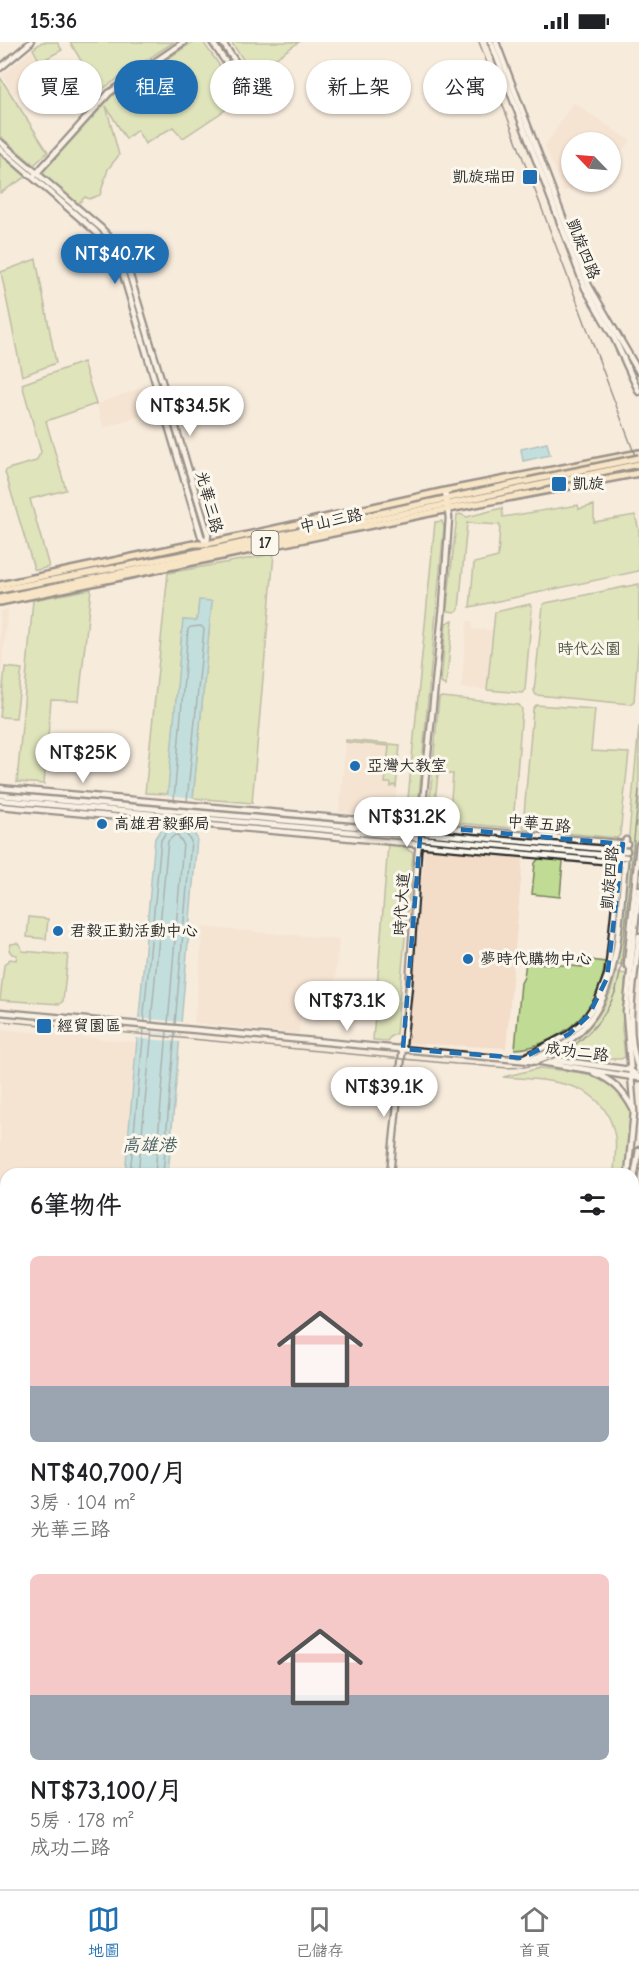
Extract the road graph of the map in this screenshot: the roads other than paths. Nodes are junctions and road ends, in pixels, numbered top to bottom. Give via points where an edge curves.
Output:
1 (31, 42) edge
2 (184, 42) edge
3 (212, 42) edge
4 (222, 42) edge
5 (493, 42) edge
6 (0, 68) edge
7 (0, 142) edge
8 (0, 149) edge
9 (35, 175) junction
10 (639, 372) edge
11 (639, 392) edge
12 (639, 453) edge
13 (639, 458) edge
14 (639, 464) edge
15 (639, 473) edge
16 (529, 484) junction
17 (447, 501) junction
18 (207, 544) junction
19 (0, 585) edge
20 (0, 590) edge
21 (0, 600) edge
22 (0, 788) edge
23 (0, 795) edge
24 (0, 800) edge
25 (0, 806) edge
26 (164, 812) junction
27 (316, 826) junction
28 (421, 826) junction
29 (316, 835) junction
30 (420, 838) junction
31 (625, 844) joint
32 (639, 845) edge
33 (623, 857) junction
34 (639, 888) edge
35 (639, 936) edge
36 (635, 968) edge
37 (0, 1012) edge
38 (402, 1048) junction
39 (533, 1059) junction
40 (522, 1060) junction
41 (586, 1070) junction
42 (639, 1071) edge
43 (631, 1073) junction
44 (639, 1077) edge
45 (634, 1112) junction
46 (639, 1150) edge
47 (391, 1168) edge
48 (629, 1168) edge
49 (636, 1168) edge

1 - 6 street
2 - 9 street via 109,93
3 - 4 street via 238,80 245,75
5 - 10 street, 凱旋四路 via 589,286
5 - 11 street, 凱旋四路 via 585,288
7 - 9 street, 光華三路
8 - 9 street, 光華三路
9 - 18 street, 光華三路 via 114,251 201,536
12 - 17 main road, 中山三路 / 17
13 - 16 main road, 17, bridge
14 - 16 main road, 17, bridge
15 - 17 main road, 中山三路 / 17
16 - 17 main road, 中山三路 / 17
17 - 18 main road, 中山三路 / 17
17 - 20 main road, 中山三路 / 17
17 - 21 main road, 中山三路 / 17
17 - 28 street, 時代大道 via 449,520
18 - 19 main road, 中山三路 / 17
22 - 28 street, 中華五路
23 - 26 street
24 - 26 street
25 - 29 street, 中華五路
26 - 27 street, 中華五路
27 - 29 street
27 - 30 street, 中華五路
28 - 30 street, 時代大道
28 - 31 street, 中華五路
29 - 30 street, 中華五路
30 - 33 street, 中華五路
30 - 33 street, 中華五路
30 - 38 street, 時代大道
31 - 33 street, 凱旋四路
32 - 36 street, 凱旋四路 via 627,965
33 - 39 street, 凱旋四路 via 613,974 602,1003 574,1037
33 - 40 street, 凱旋四路 via 608,973 598,1000 569,1034
34 - 36 street, 凱旋四路
35 - 36 street
36 - 42 street via 631,1035
36 - 43 street via 626,1012
37 - 38 street, 成功二路
38 - 40 street, 成功二路
38 - 47 street, 時代大道
39 - 40 street, 凱旋四路
39 - 43 street, 成功二路
40 - 41 street, 成功二路
41 - 43 street, 成功二路
41 - 45 street via 615,1084
43 - 44 street, 成功二路
43 - 45 street
45 - 48 street
46 - 49 street

